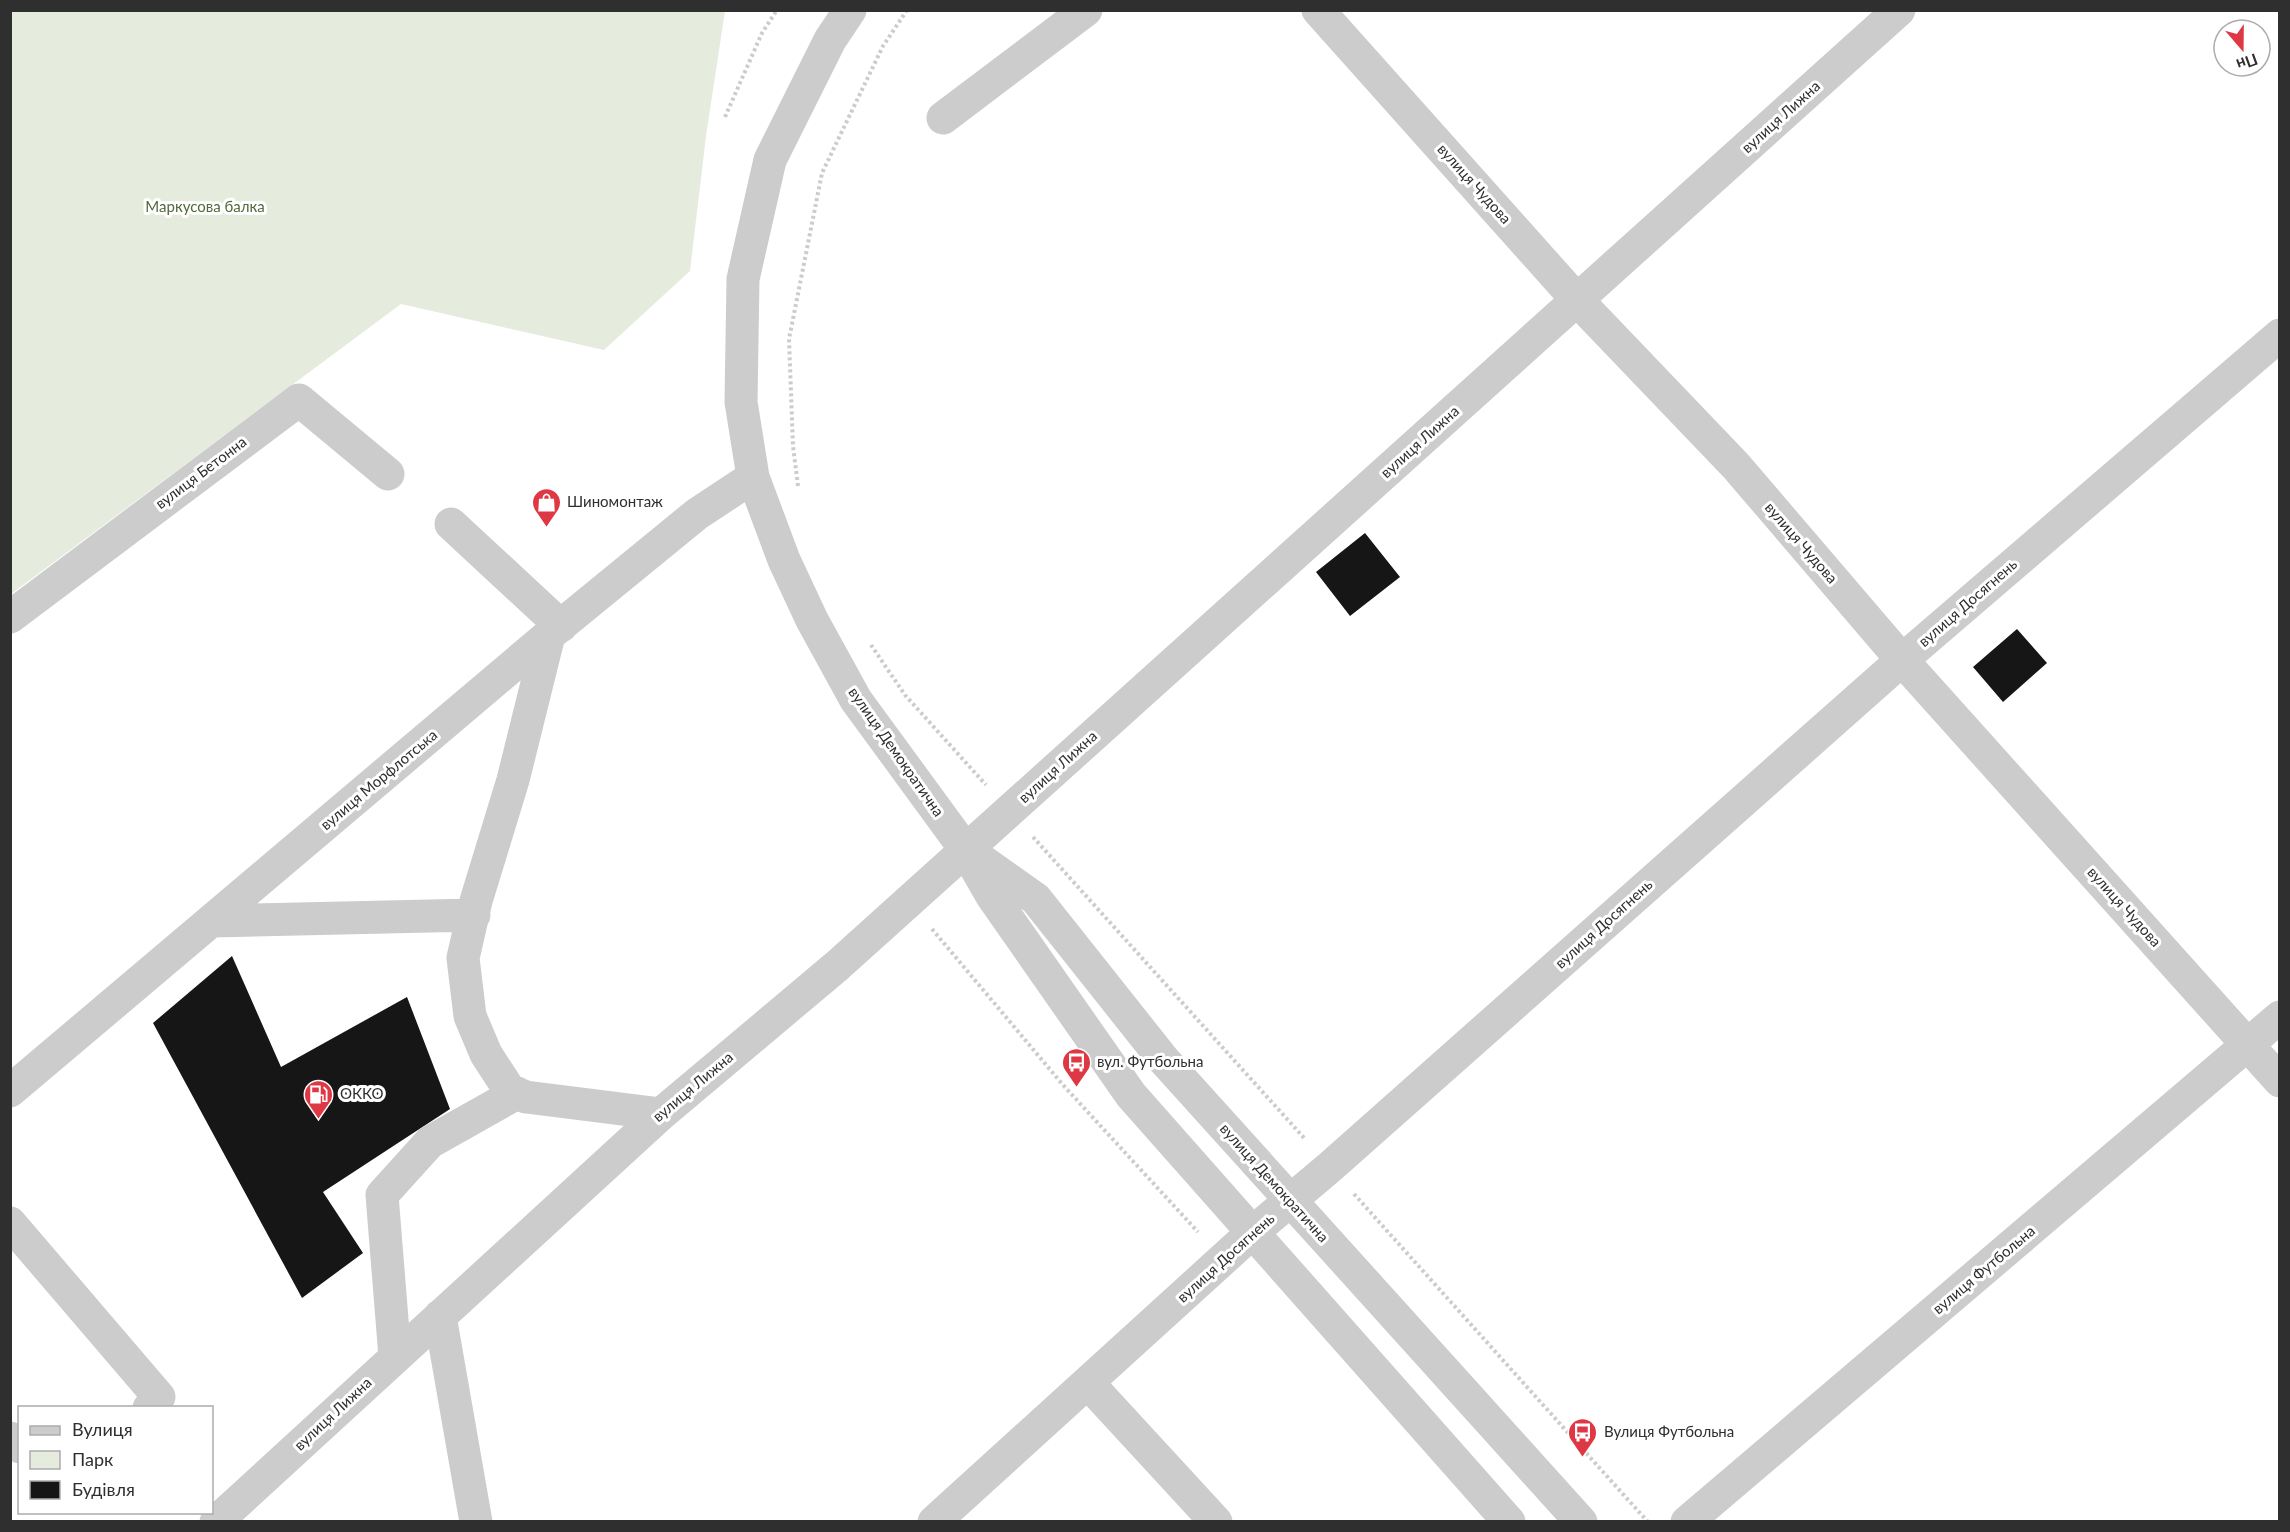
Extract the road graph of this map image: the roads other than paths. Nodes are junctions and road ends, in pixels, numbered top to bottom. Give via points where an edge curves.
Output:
1 (850, 10) edge
2 (1086, 10) edge
3 (1318, 10) edge
4 (1899, 10) edge
5 (943, 118) dead end
6 (1578, 301) junction
7 (2280, 335) edge
8 (388, 474) dead end
9 (753, 477) junction
10 (451, 524) dead end
11 (10, 617) edge
12 (555, 631) junction
13 (1902, 660) junction
14 (965, 849) junction
15 (474, 915) junction
16 (211, 921) junction
17 (2280, 1017) edge
18 (2248, 1045) junction
19 (2280, 1080) edge
20 (10, 1091) edge
21 (517, 1093) junction
22 (661, 1114) junction
23 (1291, 1201) junction
24 (10, 1223) edge
25 (1253, 1232) junction
26 (440, 1316) junction
27 (395, 1358) junction
28 (1088, 1383) junction
29 (150, 1406) edge
30 (216, 1521) edge
31 (476, 1521) edge
32 (934, 1521) edge
33 (1215, 1521) edge
34 (1509, 1521) edge
35 (1581, 1521) edge
36 (1687, 1521) edge

1 - 9 street, вулиця Демократична via 830,40 770,160 743,279 741,402
2 - 5 street
3 - 6 street, вулиця Чудова
4 - 6 street, вулиця Лижна
6 - 13 street, вулиця Чудова via 1736,466
6 - 14 street, вулиця Лижна
7 - 13 street, вулиця Досягнень
8 - 11 street, вулиця Бетонна via 299,400
9 - 12 street, вулиця Морфлотська via 697,514
9 - 14 street, вулиця Демократична via 793,580 856,700
10 - 12 street
12 - 15 street
12 - 16 street, вулиця Морфлотська
13 - 18 street, вулиця Чудова
13 - 23 street, вулиця Досягнень
14 - 22 street, вулиця Лижна via 837,966
14 - 23 street, вулиця Демократична via 1036,899 1163,1059
14 - 25 street, вулиця Демократична via 992,896 1131,1095
15 - 16 street
15 - 21 street via 463,958 470,1016 486,1054 510,1091
16 - 20 street, вулиця Морфлотська
17 - 18 street, вулиця Футбольна
18 - 19 street, вулиця Чудова
18 - 36 street, вулиця Футбольна
21 - 22 street
21 - 27 street via 430,1142 382,1195
22 - 26 street, вулиця Лижна
23 - 25 street, вулиця Досягнень
23 - 35 street, вулиця Демократична
24 - 29 street via 159,1397
25 - 28 street, вулиця Досягнень
25 - 34 street, вулиця Демократична
26 - 27 street, вулиця Лижна
26 - 31 street
27 - 30 street, вулиця Лижна
28 - 32 street, вулиця Досягнень
28 - 33 street

